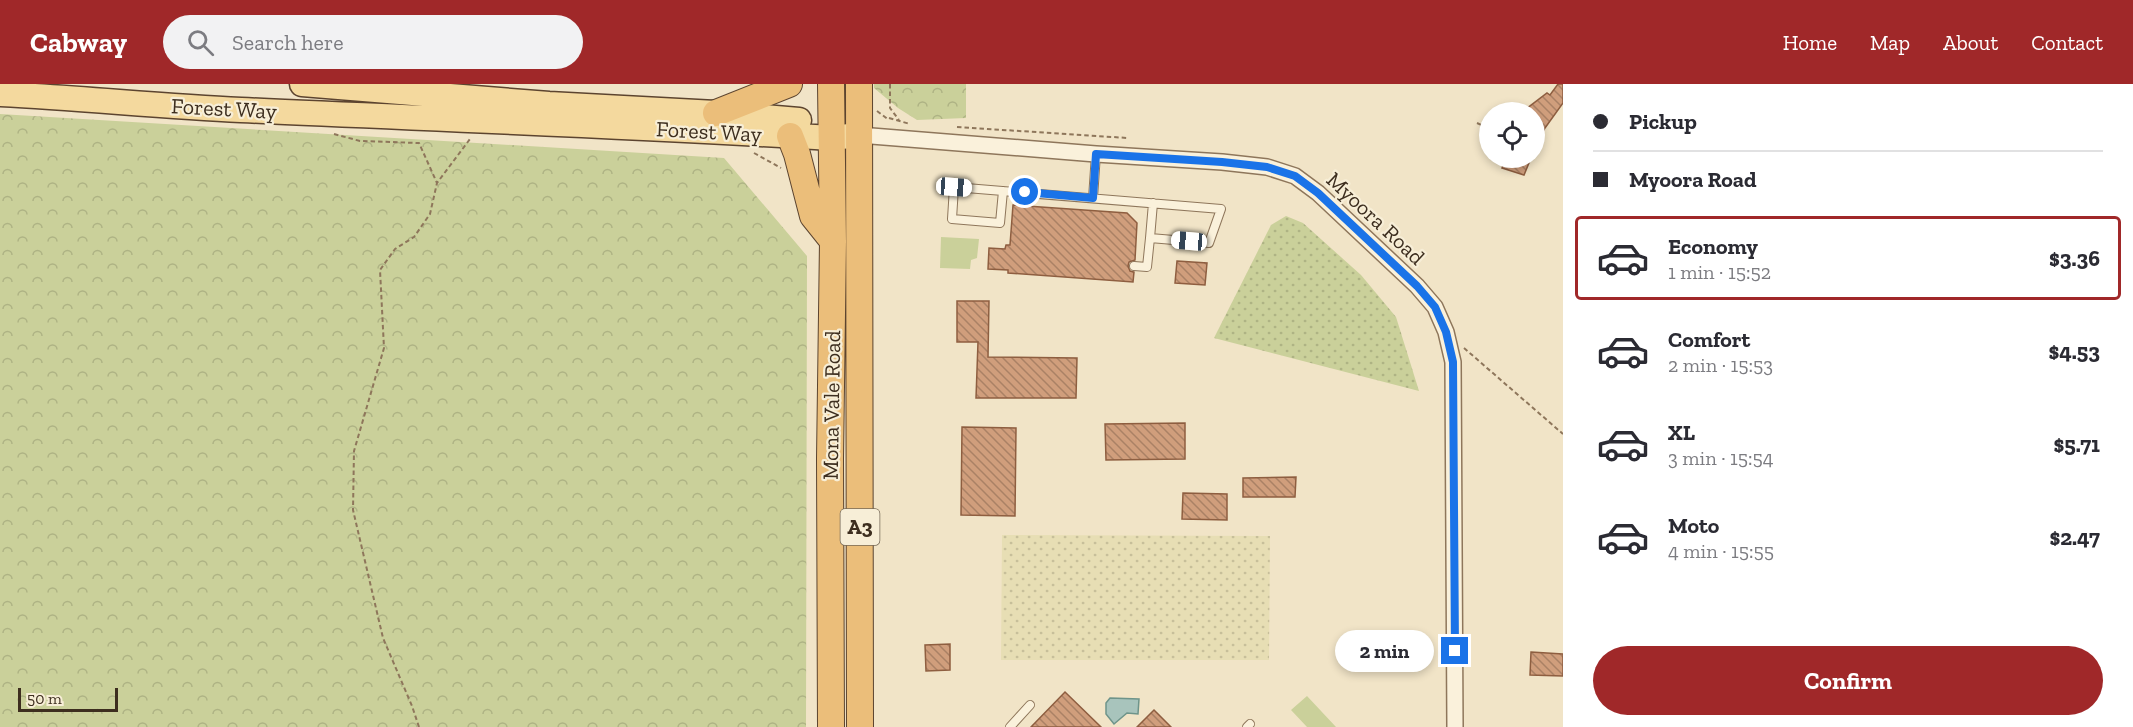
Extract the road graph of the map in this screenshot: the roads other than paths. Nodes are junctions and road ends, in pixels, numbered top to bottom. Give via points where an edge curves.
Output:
1 (302, 84) edge
2 (789, 84) edge
3 (831, 84) edge
4 (859, 84) edge
5 (16, 91) edge
6 (716, 113) junction
7 (831, 131) junction
8 (859, 135) junction
9 (789, 136) junction
10 (1096, 154) junction
11 (1003, 190) junction
12 (1093, 198) junction
13 (1153, 203) junction
14 (1150, 238) junction
15 (833, 241) junction
16 (1134, 266) dead end
17 (1030, 705) dead end
18 (831, 727) edge
19 (860, 727) edge
20 (1010, 727) edge
21 (1455, 727) edge

1 - 6 main road, Forest Way
2 - 6 highway
3 - 7 highway, Mona Vale Road / A3
4 - 8 highway, Mona Vale Road / A3
5 - 9 main road, Forest Way via 237,109
6 - 7 main road, Forest Way
7 - 8 main road, Forest Way
7 - 9 main road, Forest Way
7 - 15 highway, Mona Vale Road / A3
8 - 10 street, Myoora Road
8 - 19 highway, Mona Vale Road / A3
9 - 15 highway via 798,154 813,216
10 - 12 lane
10 - 21 street, Myoora Road via 1222,162 1267,167 1295,176 1318,193 1435,307 1453,362
11 - 11 lane via 1000,223 952,219 954,187
11 - 12 lane
12 - 13 lane
13 - 14 lane
13 - 14 lane via 1221,209 1209,243
14 - 16 lane via 1147,267
15 - 18 highway, Mona Vale Road / A3
17 - 20 lane

